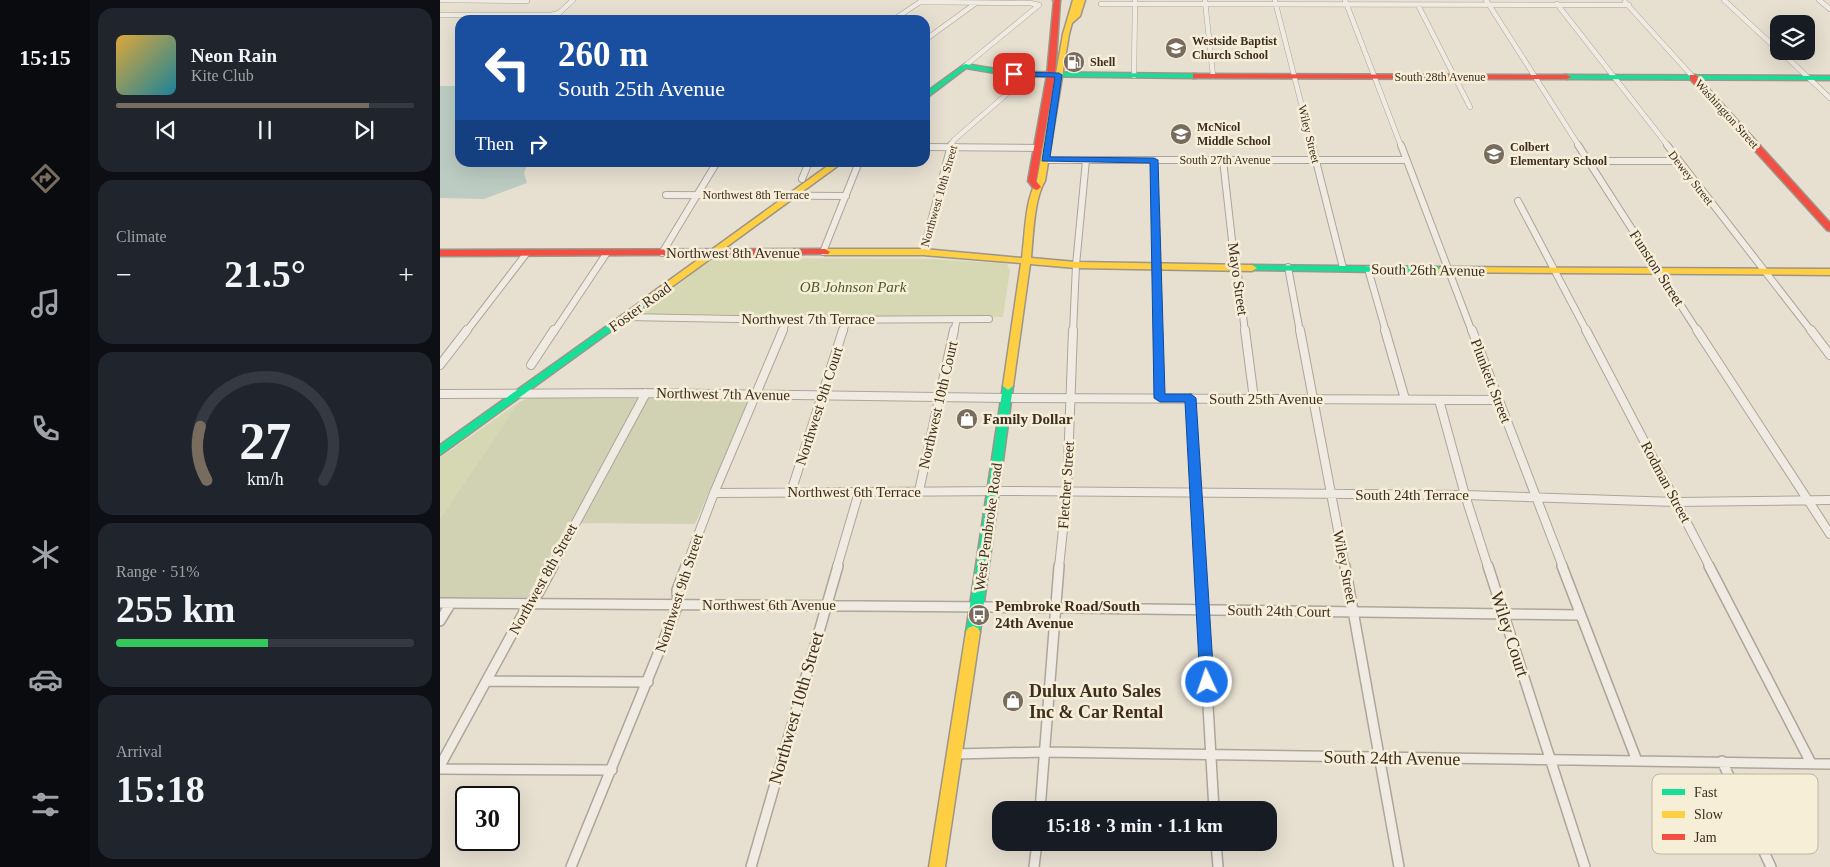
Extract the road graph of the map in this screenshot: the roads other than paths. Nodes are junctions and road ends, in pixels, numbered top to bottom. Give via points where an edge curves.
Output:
1 (440, 0) edge
2 (573, 0) edge
3 (1056, 0) edge
4 (1076, 0) edge
5 (1082, 0) edge
6 (1624, 0) edge
7 (1724, 0) edge
8 (1820, 0) edge
9 (527, 1) dead end
10 (919, 1) edge
11 (1830, 1) edge
12 (1135, 2) edge
13 (1205, 2) edge
14 (1276, 2) edge
15 (1346, 2) edge
16 (1487, 2) edge
17 (976, 3) junction
18 (1556, 3) edge
19 (1100, 4) dead end
20 (1418, 5) junction
21 (1628, 5) junction
22 (1830, 9) edge
23 (440, 15) edge
24 (900, 15) edge
25 (1069, 23) junction
26 (930, 36) edge
27 (1770, 43) edge
28 (1789, 60) edge
29 (965, 66) junction
30 (1014, 74) junction
31 (1055, 75) junction
32 (1134, 76) junction
33 (1213, 76) junction
34 (1295, 76) junction
35 (1375, 77) junction
36 (1455, 77) junction
37 (1534, 77) junction
38 (1613, 77) junction
39 (1693, 77) junction
40 (1808, 78) junction
41 (1830, 78) edge
42 (930, 93) edge
43 (1830, 98) edge
44 (1470, 107) dead end
45 (930, 147) edge
46 (950, 147) junction
47 (1039, 148) junction
48 (1045, 160) junction
49 (1086, 160) junction
50 (1154, 160) junction
51 (1223, 160) junction
52 (1315, 160) junction
53 (1406, 160) junction
54 (1588, 161) junction
55 (1678, 161) junction
56 (714, 167) edge
57 (807, 167) edge
58 (832, 167) edge
59 (857, 167) edge
60 (802, 179) dead end
61 (1037, 187) junction
62 (666, 195) dead end
63 (697, 195) junction
64 (793, 196) junction
65 (846, 196) junction
66 (1518, 202) dead end
67 (1830, 227) edge
68 (823, 252) junction
69 (923, 252) junction
70 (662, 253) junction
71 (715, 253) junction
72 (526, 254) junction
73 (606, 254) junction
74 (442, 255) edge
75 (1026, 260) junction
76 (1076, 265) junction
77 (1157, 266) junction
78 (1235, 267) junction
79 (1288, 267) junction
80 (1343, 268) junction
81 (1368, 269) junction
82 (1449, 270) junction
83 (1555, 272) junction
84 (1659, 272) junction
85 (1763, 272) junction
86 (1830, 272) edge
87 (626, 317) junction
88 (848, 319) junction
89 (957, 319) junction
90 (989, 319) dead end
91 (787, 320) junction
92 (1830, 355) edge
93 (440, 365) edge
94 (531, 365) dead end
95 (520, 393) junction
96 (646, 393) junction
97 (440, 394) edge
98 (757, 394) junction
99 (822, 396) junction
100 (940, 396) junction
101 (1006, 398) junction
102 (1071, 398) junction
103 (1160, 398) junction
104 (1191, 398) junction
105 (1254, 398) junction
106 (1312, 399) junction
107 (1405, 399) junction
108 (1439, 400) junction
109 (1498, 400) junction
110 (440, 451) edge
111 (919, 491) junction
112 (714, 492) junction
113 (791, 492) junction
114 (859, 492) junction
115 (993, 492) junction
116 (1067, 492) junction
117 (1195, 493) junction
118 (1330, 494) junction
119 (1465, 495) junction
120 (1537, 497) junction
121 (1808, 500) junction
122 (1830, 500) edge
123 (1676, 502) junction
124 (1830, 534) edge
125 (440, 603) edge
126 (451, 603) junction
127 (531, 604) junction
128 (678, 605) junction
129 (825, 606) junction
130 (977, 607) junction
131 (1055, 608) junction
132 (1203, 610) junction
133 (1354, 612) junction
134 (1503, 614) junction
135 (1580, 614) junction
136 (440, 621) edge
137 (487, 681) junction
138 (648, 682) junction
139 (1046, 752) junction
140 (954, 754) junction
141 (1211, 755) junction
142 (1380, 757) junction
143 (1552, 761) junction
144 (1637, 761) junction
145 (1722, 761) junction
146 (1811, 763) junction
147 (1830, 764) edge
148 (440, 768) edge
149 (612, 770) junction
150 (1728, 774) edge
151 (1041, 801) edge
152 (1214, 801) edge
153 (1036, 851) edge
154 (1217, 851) edge
155 (1765, 854) edge
156 (571, 867) edge
157 (751, 867) edge
158 (937, 867) edge
159 (1034, 867) edge
160 (1218, 867) edge
161 (1399, 867) edge
162 (1585, 867) edge
163 (1771, 867) edge

1 - 9 street
2 - 23 street via 559,13 551,15
3 - 31 main road, West Pembroke Road
4 - 25 main road, West Pembroke Road
5 - 25 main road via 1077,16
6 - 21 street, Washington Street
7 - 27 street
8 - 11 street
8 - 22 street
10 - 17 street
10 - 24 street
12 - 13 street
12 - 19 street
12 - 32 street
13 - 14 street
13 - 33 street
14 - 15 street
14 - 34 street, Wiley Street
15 - 20 street
15 - 35 street, Plunkett Street
16 - 18 street
16 - 20 street
16 - 37 street, Funston Street
17 - 26 street
17 - 29 street via 1039,5
18 - 21 street
18 - 38 street, Dewey Street
20 - 36 street
21 - 39 street, Washington Street
25 - 31 main road, West Pembroke Road
28 - 40 street
29 - 30 main road, South 28th Avenue
29 - 42 main road
30 - 31 main road, South 28th Avenue
30 - 46 street, Northwest 10th Street via 1008,93
31 - 32 main road, South 28th Avenue
31 - 47 main road, West Pembroke Road
31 - 48 main road, West Pembroke Road
32 - 33 main road, South 28th Avenue
33 - 34 main road, South 28th Avenue
34 - 35 main road, South 28th Avenue
34 - 52 street, Wiley Street
35 - 36 main road, South 28th Avenue
35 - 53 street, Plunkett Street
36 - 37 main road, South 28th Avenue
36 - 44 street
37 - 38 main road, South 28th Avenue
37 - 54 street, Funston Street
38 - 39 main road, South 28th Avenue
38 - 55 street, Dewey Street
39 - 40 main road, South 28th Avenue
39 - 67 main road, Washington Street
40 - 41 main road, South 28th Avenue
40 - 43 street
45 - 46 street
46 - 47 street
46 - 69 street, Northwest 10th Street
47 - 61 main road, West Pembroke Road via 1032,181
48 - 49 street, South 27th Avenue
48 - 61 main road, West Pembroke Road
49 - 50 street, South 27th Avenue
49 - 76 street, Fletcher Street
50 - 51 street, South 27th Avenue
50 - 77 street
51 - 52 street, South 27th Avenue
51 - 78 street, Mayo Street
52 - 53 street, South 27th Avenue
52 - 80 street, Wiley Street
53 - 82 street, Plunkett Street
54 - 55 street
54 - 84 street, Funston Street
55 - 85 street, Dewey Street
56 - 63 street
57 - 60 street
58 - 64 main road, Foster Road
59 - 65 street
61 - 75 main road, West Pembroke Road
62 - 63 street, Northwest 8th Terrace
63 - 64 street, Northwest 8th Terrace
63 - 70 street
64 - 65 street, Northwest 8th Terrace
64 - 71 main road, Foster Road
65 - 68 street
66 - 83 street, Rodman Street
68 - 69 main road, Northwest 8th Avenue
68 - 71 main road, Northwest 8th Avenue
69 - 75 main road, Northwest 8th Avenue
70 - 71 main road, Northwest 8th Avenue
70 - 73 main road, Northwest 8th Avenue
71 - 87 main road, Foster Road
72 - 73 main road, Northwest 8th Avenue
72 - 74 main road, Northwest 8th Avenue
72 - 93 street
73 - 94 street
75 - 76 main road, South 26th Avenue
75 - 101 main road, West Pembroke Road
76 - 77 main road, South 26th Avenue
76 - 102 street, Fletcher Street
77 - 78 main road, South 26th Avenue
77 - 103 street
78 - 79 main road, South 26th Avenue
78 - 105 street, Mayo Street
79 - 80 main road, South 26th Avenue
79 - 106 street, Wiley Street
80 - 81 main road, South 26th Avenue
81 - 82 main road, South 26th Avenue
81 - 107 street
82 - 83 main road, South 26th Avenue
82 - 109 street, Plunkett Street
83 - 84 main road, South 26th Avenue
83 - 123 street, Rodman Street
84 - 85 main road, South 26th Avenue
84 - 121 street, Funston Street
85 - 86 main road, South 26th Avenue
85 - 92 street, Dewey Street
87 - 91 street, Northwest 7th Terrace
87 - 95 main road, Foster Road
88 - 89 street, Northwest 7th Terrace
88 - 91 street, Northwest 7th Terrace
88 - 99 street, Northwest 9th Court
89 - 90 street, Northwest 7th Terrace
89 - 100 street, Northwest 10th Court
91 - 98 street, Northwest 9th Street
95 - 96 street, Northwest 7th Avenue
95 - 97 street, Northwest 7th Avenue
95 - 110 main road, Foster Road
96 - 98 street, Northwest 7th Avenue
96 - 127 street, Northwest 8th Street
98 - 99 street, Northwest 7th Avenue
98 - 112 street, Northwest 9th Street
99 - 100 street, Northwest 7th Avenue
99 - 113 street, Northwest 9th Court
100 - 101 street, Northwest 7th Avenue
100 - 111 street, Northwest 10th Court
101 - 102 street, South 25th Avenue
101 - 115 main road, West Pembroke Road
102 - 103 street, South 25th Avenue
102 - 116 street, Fletcher Street
103 - 104 street, South 25th Avenue
104 - 105 street, South 25th Avenue
104 - 117 street
105 - 106 street, South 25th Avenue
106 - 107 street, South 25th Avenue
106 - 118 street, Wiley Street
107 - 108 street, South 25th Avenue
108 - 109 street, South 25th Avenue
108 - 119 street, Wiley Court
109 - 120 street, Plunkett Street
111 - 114 street, Northwest 6th Terrace
111 - 115 street, Northwest 6th Terrace
112 - 113 street, Northwest 6th Terrace
112 - 128 street, Northwest 9th Street via 677,590
113 - 114 street, Northwest 6th Terrace
114 - 129 street, Northwest 10th Street
115 - 116 street, South 24th Terrace
115 - 130 main road, West Pembroke Road
116 - 117 street, South 24th Terrace
116 - 131 street, Fletcher Street
117 - 118 street, South 24th Terrace
117 - 132 street
118 - 119 street, South 24th Terrace
118 - 133 street, Wiley Street
119 - 120 street, South 24th Terrace
119 - 134 street, Wiley Court
120 - 123 street, South 24th Terrace
120 - 135 street, Plunkett Street
121 - 122 street, South 24th Terrace
121 - 123 street, South 24th Terrace
121 - 124 street, Funston Street
123 - 146 street, Rodman Street
125 - 126 street, Northwest 6th Avenue
126 - 127 street, Northwest 6th Avenue
126 - 136 street
127 - 128 street, Northwest 6th Avenue
127 - 137 street, Northwest 8th Street
128 - 129 street, Northwest 6th Avenue
128 - 138 street, Northwest 9th Street
129 - 130 street, Northwest 6th Avenue
129 - 157 street, Northwest 10th Street
130 - 131 street, South 24th Court
130 - 140 main road, West Pembroke Road
131 - 132 street, South 24th Court
131 - 139 street, Fletcher Street
132 - 133 street, South 24th Court
132 - 141 street
133 - 134 street, South 24th Court
133 - 142 street, Wiley Street
134 - 135 street, South 24th Court
134 - 143 street, Wiley Court
135 - 144 street, Plunkett Street
137 - 138 street
137 - 148 street, Northwest 8th Street
138 - 149 street, Northwest 9th Street
139 - 140 street, South 24th Avenue
139 - 141 street, South 24th Avenue
139 - 151 street, Fletcher Street
140 - 158 main road, West Pembroke Road
141 - 142 street, South 24th Avenue
141 - 152 street
142 - 143 street, South 24th Avenue
142 - 161 street, Wiley Street
143 - 144 street, South 24th Avenue
143 - 162 street, Wiley Court
144 - 145 street, South 24th Avenue
145 - 146 street, South 24th Avenue
145 - 150 street
146 - 147 street, South 24th Avenue
148 - 149 street
149 - 156 street, Northwest 9th Street
153 - 159 street
154 - 160 street
155 - 163 street

